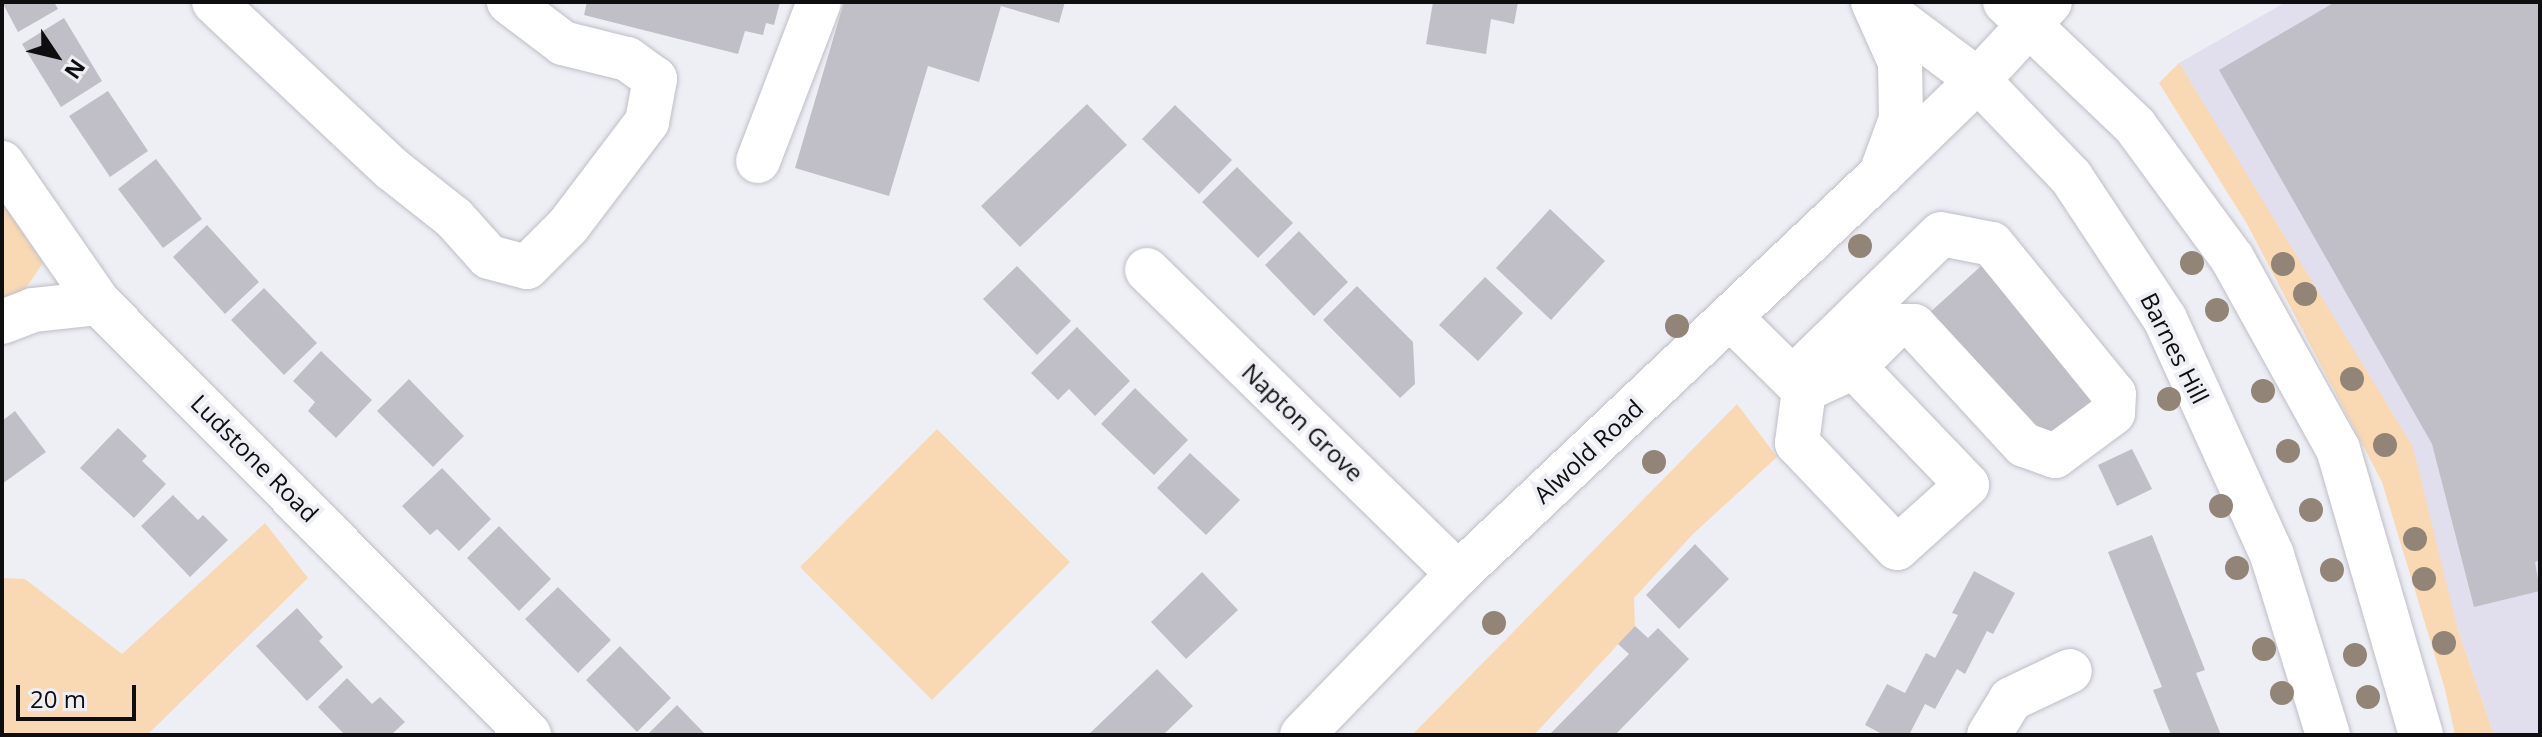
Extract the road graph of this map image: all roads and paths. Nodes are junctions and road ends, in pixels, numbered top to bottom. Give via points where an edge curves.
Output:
1 (214, 2) edge
2 (509, 2) edge
3 (819, 2) edge
4 (1874, 2) edge
5 (2029, 9) edge
6 (1978, 80) junction
7 (758, 161) dead end
8 (2, 163) edge
9 (1881, 174) junction
10 (1147, 270) dead end
11 (99, 303) junction
12 (1730, 317) junction
13 (2, 322) edge
14 (1854, 367) junction
15 (1799, 384) junction
16 (1458, 574) junction
17 (2070, 671) dead end
18 (529, 735) edge
19 (1302, 735) edge
20 (1989, 735) edge
21 (2328, 735) edge
22 (2421, 735) edge

1 - 2 street via 392,169 454,218 489,257 527,267 568,226 647,122 655,79 627,59 563,43
3 - 7 street
4 - 6 street, Barnes Hill
4 - 9 street, Alwold Road via 1900,62 1901,119
5 - 6 street, Alwold Road
5 - 22 street via 2135,126 2232,258 2338,449
6 - 9 street, Alwold Road
6 - 21 street, Barnes Hill via 2071,177 2165,319 2272,555
8 - 11 street, Ludstone Road
9 - 12 street, Alwold Road
10 - 16 street, Napton Grove
11 - 13 street via 33,310
11 - 18 street, Ludstone Road
12 - 15 street
12 - 16 street, Alwold Road
14 - 15 street
14 - 15 street via 1967,485 1897,548 1797,443
14 - 15 street via 1895,326 1914,326 2024,445 2055,456 2113,413 2114,394 1992,244 1941,234
16 - 19 street, Alwold Road
17 - 20 street via 2011,699

